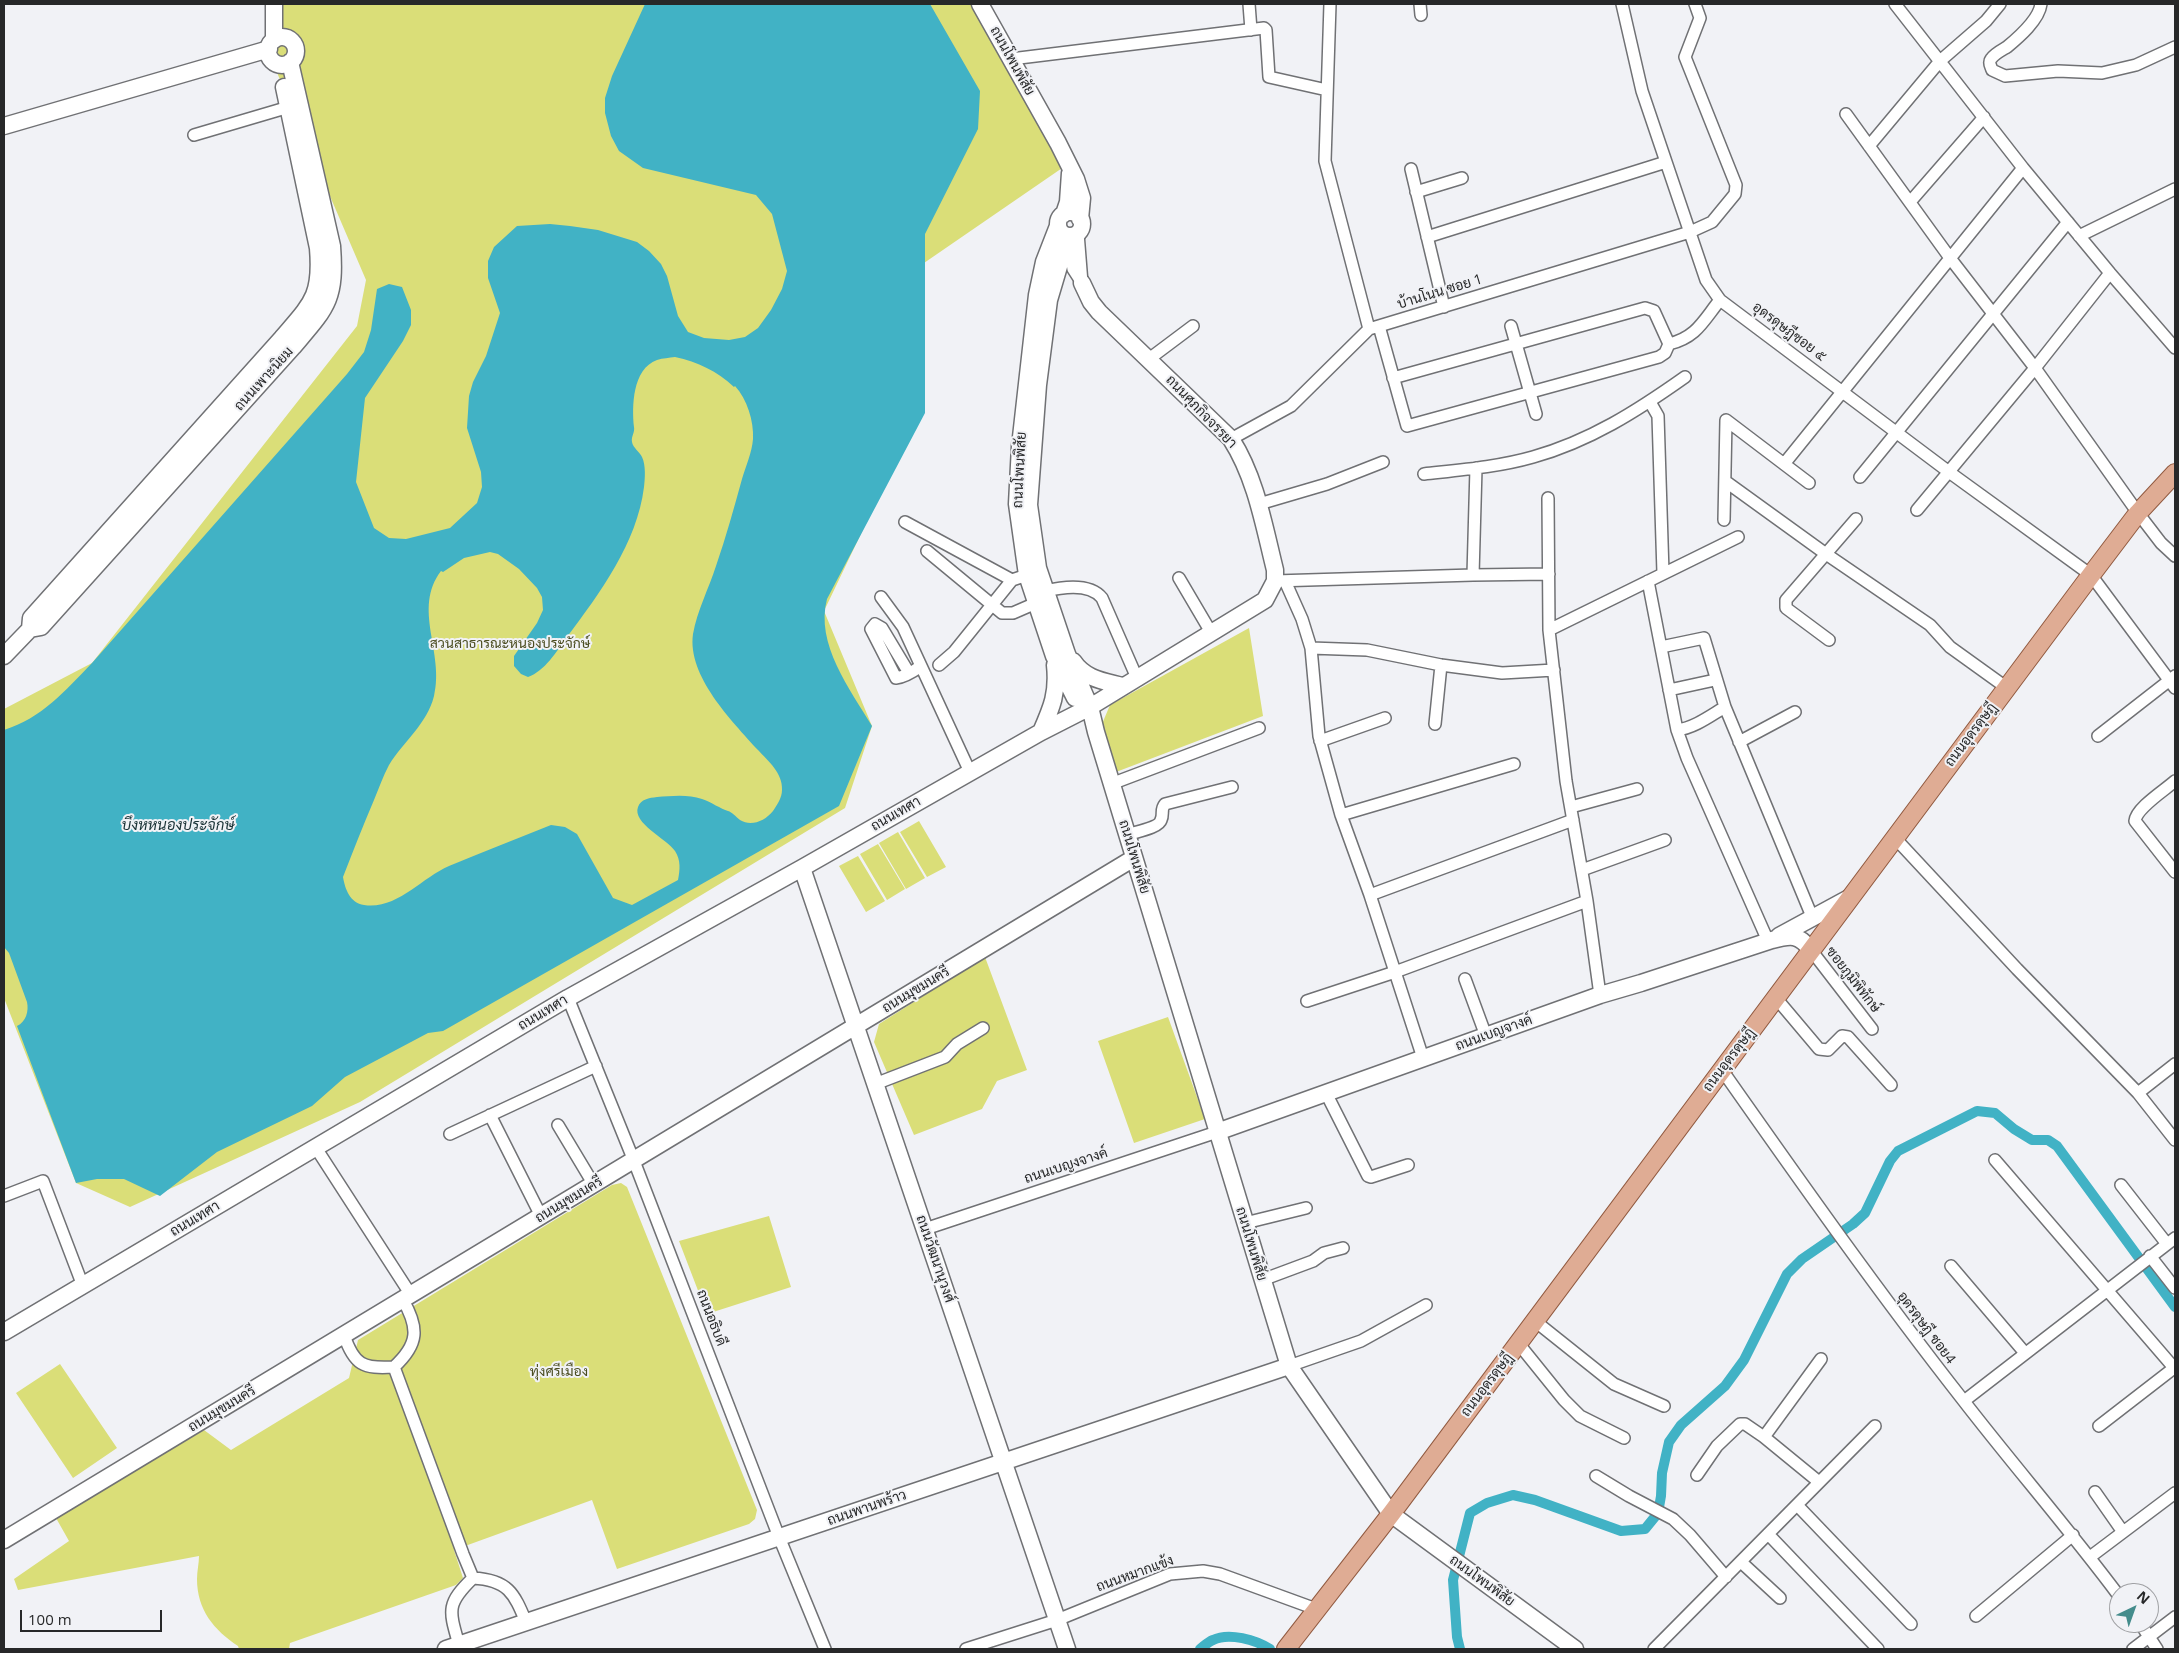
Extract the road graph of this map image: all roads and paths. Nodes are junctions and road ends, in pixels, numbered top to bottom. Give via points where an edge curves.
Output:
1 (980, 4) edge
2 (1249, 4) edge
3 (1330, 4) edge
4 (1622, 4) edge
5 (1695, 4) edge
6 (1895, 4) edge
7 (2000, 4) edge
8 (2040, 4) edge
9 (274, 6) edge
10 (1251, 30) junction
11 (276, 42) junction
12 (2175, 47) edge
13 (1011, 59) junction
14 (1940, 61) junction
15 (285, 64) junction
16 (1327, 90) junction
17 (289, 107) junction
18 (1846, 114) dead end
19 (1984, 117) junction
20 (4, 126) edge
21 (194, 135) dead end
22 (1869, 146) junction
23 (1666, 162) junction
24 (2023, 168) junction
25 (1411, 169) dead end
26 (1462, 178) dead end
27 (2175, 189) edge
28 (1416, 192) junction
29 (1910, 202) junction
30 (2068, 222) junction
31 (1070, 225) junction
32 (1690, 232) junction
33 (2079, 236) junction
34 (1427, 237) junction
35 (1950, 258) junction
36 (1071, 272) junction
37 (2110, 273) junction
38 (1720, 300) junction
39 (1444, 307) junction
40 (1994, 313) junction
41 (1193, 326) dead end
42 (1511, 326) dead end
43 (1374, 328) junction
44 (1516, 344) junction
45 (1669, 344) junction
46 (2175, 348) edge
47 (1149, 359) junction
48 (2035, 368) junction
49 (1685, 377) dead end
50 (1393, 378) junction
51 (1842, 391) junction
52 (1530, 393) junction
53 (1650, 402) junction
54 (1536, 414) dead end
55 (1896, 432) junction
56 (1231, 440) junction
57 (1383, 462) dead end
58 (1784, 464) junction
59 (1476, 468) junction
60 (1949, 472) junction
61 (2175, 473) edge
62 (1424, 474) dead end
63 (1860, 477) dead end
64 (1725, 481) junction
65 (1809, 483) dead end
66 (1548, 498) dead end
67 (1259, 504) junction
68 (1917, 510) dead end
69 (2138, 513) junction
70 (1856, 519) dead end
71 (1724, 520) dead end
72 (905, 522) dead end
73 (1738, 536) dead end
74 (927, 551) dead end
75 (1826, 554) junction
76 (2175, 556) edge
77 (1664, 573) junction
78 (1549, 574) junction
79 (1473, 575) junction
80 (2091, 575) junction
81 (1019, 578) junction
82 (1179, 578) dead end
83 (1280, 581) junction
84 (1648, 581) junction
85 (881, 597) dead end
86 (1041, 597) junction
87 (992, 606) junction
88 (30, 630) junction
89 (1549, 630) junction
90 (1212, 634) junction
91 (1829, 640) dead end
92 (1311, 648) junction
93 (1661, 648) junction
94 (1060, 655) junction
95 (4, 656) edge
96 (939, 665) dead end
97 (1441, 665) junction
98 (922, 666) junction
99 (1554, 670) junction
100 (909, 673) dead end
101 (1137, 678) junction
102 (1715, 680) junction
103 (2174, 681) edge
104 (1122, 686) junction
105 (2007, 688) junction
106 (1669, 690) junction
107 (1725, 707) junction
108 (1086, 709) junction
109 (1795, 712) dead end
110 (1384, 718) dead end
111 (1435, 724) dead end
112 (1259, 728) dead end
113 (1677, 730) junction
114 (1040, 732) junction
115 (2098, 736) dead end
116 (1320, 741) junction
117 (1739, 742) junction
118 (1514, 764) dead end
119 (970, 772) junction
120 (2175, 781) edge
121 (1111, 784) junction
122 (1232, 787) dead end
123 (1637, 789) dead end
124 (1571, 807) junction
125 (1341, 815) junction
126 (1573, 820) junction
127 (1127, 835) junction
128 (1895, 838) junction
129 (1665, 840) dead end
130 (1134, 858) junction
131 (802, 868) junction
132 (1582, 870) junction
133 (2175, 872) edge
134 (1370, 895) junction
135 (1851, 897) junction
136 (1587, 901) junction
137 (1813, 919) junction
138 (1770, 940) junction
139 (1811, 950) junction
140 (1395, 972) junction
141 (1465, 979) dead end
142 (1600, 995) junction
143 (568, 998) junction
144 (1776, 998) junction
145 (1307, 1001) dead end
146 (856, 1026) junction
147 (984, 1028) dead end
148 (1872, 1028) dead end
149 (1486, 1036) junction
150 (1422, 1058) junction
151 (2175, 1064) edge
152 (596, 1066) junction
153 (1722, 1070) junction
154 (875, 1084) junction
155 (1891, 1085) dead end
156 (1326, 1093) junction
157 (2138, 1093) junction
158 (490, 1115) junction
159 (558, 1125) dead end
160 (1217, 1132) junction
161 (450, 1134) dead end
162 (2175, 1140) edge
163 (316, 1148) junction
164 (634, 1160) junction
165 (1995, 1160) dead end
166 (1408, 1165) dead end
167 (594, 1185) junction
168 (2121, 1185) dead end
169 (4, 1196) edge
170 (1306, 1208) dead end
171 (541, 1216) junction
172 (1245, 1223) junction
173 (925, 1229) junction
174 (2171, 1241) edge
175 (1343, 1248) dead end
176 (2149, 1258) junction
177 (1951, 1266) dead end
178 (1262, 1280) junction
179 (83, 1286) junction
180 (2175, 1288) edge
181 (2106, 1290) junction
182 (407, 1298) junction
183 (1426, 1305) dead end
184 (1535, 1321) junction
185 (4, 1332) edge
186 (344, 1335) junction
187 (1518, 1343) junction
188 (2025, 1353) junction
189 (1821, 1359) dead end
190 (1288, 1366) junction
191 (394, 1367) junction
192 (2175, 1368) edge
193 (1964, 1401) junction
194 (1664, 1406) dead end
195 (1875, 1426) dead end
196 (2099, 1426) dead end
197 (1624, 1438) dead end
198 (1764, 1438) junction
199 (1004, 1462) junction
200 (1697, 1474) dead end
201 (1596, 1476) dead end
202 (1819, 1482) junction
203 (2095, 1492) dead end
204 (2175, 1492) edge
205 (1797, 1505) junction
206 (1391, 1514) junction
207 (2123, 1532) junction
208 (1768, 1534) junction
209 (2073, 1535) junction
210 (779, 1537) junction
211 (4, 1540) edge
212 (2090, 1557) junction
213 (1740, 1562) junction
214 (1726, 1577) junction
215 (473, 1578) junction
216 (2109, 1583) edge
217 (1780, 1598) dead end
218 (1316, 1610) junction
219 (1976, 1616) dead end
220 (2175, 1617) edge
221 (1057, 1620) junction
222 (526, 1622) junction
223 (1911, 1624) dead end
224 (2148, 1633) edge
225 (2150, 1636) junction
226 (453, 1647) edge
227 (825, 1649) edge
228 (966, 1649) edge
229 (1067, 1649) edge
230 (1286, 1649) edge
231 (1575, 1649) edge
232 (1654, 1649) edge
233 (1878, 1649) edge
234 (2133, 1649) edge
235 (2157, 1649) edge

1 - 13 street, ถนนโพนพิสัย
2 - 10 street
3 - 16 street
4 - 23 street, อุดรดุษฎีซอย ๕ via 1642,91
5 - 32 street, บ้านโนน ซอย 1 via 1700,18 1685,57 1736,185 1735,194 1712,222
6 - 14 street
7 - 14 street via 1986,21
8 - 12 street via 2033,21 1991,58 1992,70 2005,76 2102,72 2136,65
9 - 11 street
10 - 13 street
10 - 16 street via 1266,30 1270,78
11 - 15 street via 271,59
11 - 15 street via 290,39 296,48 296,54
11 - 20 street
13 - 31 street, ถนนโพนพิสัย via 1076,179 1082,198
14 - 19 street
14 - 22 street
15 - 17 street, ถนนเพาะนิยม
15 - 88 street, ถนนเพาะนิยม via 332,246 332,290 326,307 41,627
16 - 43 street via 1325,161
17 - 21 street
17 - 88 street, ถนนเพาะนิยม via 318,248 320,269 314,301 31,618
18 - 22 street
19 - 24 street
19 - 29 street
22 - 29 street
23 - 32 street, อุดรดุษฎีซอย ๕
23 - 34 street
24 - 30 street
24 - 35 street
25 - 28 street
26 - 28 street
27 - 33 street
28 - 34 street
29 - 35 street
30 - 33 street
30 - 40 street
31 - 36 street, ถนนโพนพิสัย
31 - 36 street, ถนนศุภกิจจรรยา
31 - 81 street, ถนนโพนพิสัย via 1044,262 1037,295 1020,446 1017,504
32 - 38 street, อุดรดุษฎีซอย ๕ via 1706,280
32 - 39 street, บ้านโนน ซอย 1
33 - 37 street
34 - 39 street
35 - 40 street
35 - 51 street
36 - 47 street, ถนนศุภกิจจรรยา via 1099,312
36 - 86 street, ถนนโพนพิสัย via 1049,300 1038,385 1029,505
37 - 46 street
37 - 48 street
38 - 45 street via 1696,331 1684,340
38 - 51 street, อุดรดุษฎีซอย ๕
39 - 43 street, บ้านโนน ซอย 1
40 - 48 street
40 - 55 street
41 - 47 street
42 - 44 street
43 - 50 street
43 - 56 street, บ้านโนน ซอย 1 via 1291,406
44 - 45 street via 1645,308 1654,311
44 - 50 street
44 - 52 street
45 - 52 street via 1659,357
47 - 56 street, ถนนศุภกิจจรรยา
48 - 60 street
48 - 69 street
49 - 53 street
50 - 52 street via 1407,426
51 - 55 street, อุดรดุษฎีซอย ๕
51 - 58 street
52 - 54 street
53 - 59 street via 1611,426 1568,445 1532,458
53 - 77 street via 1658,416
55 - 60 street, อุดรดุษฎีซอย ๕
55 - 63 street
56 - 67 street, ถนนศุภกิจจรรยา via 1241,455
57 - 67 street via 1327,484
58 - 64 street via 1726,420
58 - 65 street
59 - 62 street
59 - 79 street
60 - 68 street
60 - 80 street, อุดรดุษฎีซอย ๕
61 - 69 main road, ถนนอุดรดุษฎี
64 - 71 street
64 - 75 street
66 - 78 street
67 - 83 street, ถนนศุภกิจจรรยา
69 - 76 street
69 - 80 main road, ถนนอุดรดุษฎี
70 - 75 street
72 - 81 street
73 - 77 street
74 - 87 street
75 - 91 street via 1786,600 1786,608
75 - 105 street via 1930,624 1950,647
77 - 84 street
78 - 79 street
78 - 89 street
79 - 83 street
80 - 103 street, อุดรดุษฎีซอย ๕
80 - 105 main road, ถนนอุดรดุษฎี
81 - 86 street, ถนนโพนพิสัย
81 - 87 street
82 - 90 street
83 - 90 street via 1265,600
83 - 92 street via 1302,619
84 - 89 street
84 - 93 street
85 - 98 street via 903,627
86 - 87 street via 1008,614
86 - 94 street, ถนนโพนพิสัย
86 - 101 street via 1055,589 1096,591
87 - 96 street
88 - 95 street, ถนนเพาะนิยม
89 - 99 street
90 - 101 street
92 - 97 street via 1367,650
92 - 116 street
93 - 102 street via 1704,638
93 - 106 street
94 - 104 street via 1080,672
94 - 108 street, ถนนโพนพิสัย
94 - 114 street via 1053,705
97 - 99 street via 1502,674
97 - 111 street
98 - 100 street
98 - 119 street
99 - 124 street
101 - 104 street
102 - 106 street
102 - 107 street
103 - 115 street
104 - 108 street
105 - 128 main road, ถนนอุดรดุษฎี
106 - 113 street
107 - 113 street
107 - 117 street
108 - 114 street, ถนนเทศา
108 - 121 street, ถนนโพนพิสัย
109 - 117 street
110 - 116 street
112 - 121 street
113 - 138 street
114 - 119 street, ถนนเทศา
116 - 125 street
117 - 137 street
118 - 125 street
119 - 131 street, ถนนเทศา
120 - 133 street via 2140,810 2135,821
121 - 127 street, ถนนโพนพิสัย
122 - 127 street via 1164,804 1158,825
123 - 124 street
124 - 126 street
125 - 134 street
126 - 132 street
126 - 134 street
127 - 130 street, ถนนโพนพิสัย
128 - 135 main road, ถนนอุดรดุษฎี
128 - 157 street
129 - 132 street
130 - 146 street, ถนนมุขมนครี
130 - 160 street, ถนนโพนพิสัย
131 - 143 street, ถนนเทศา
131 - 146 street, ถนนวัฒนานุวงศ์
132 - 136 street
134 - 140 street
135 - 137 street, ถนนเบญจางค์
135 - 139 main road, ถนนอุดรดุษฎี
136 - 140 street
136 - 142 street
137 - 138 street, ถนนเบญจางค์
138 - 139 street, ถนนเบญจางค์ via 1793,937
138 - 142 street, ถนนเบญจางค์
139 - 144 main road, ถนนอุดรดุษฎี
139 - 148 street, ซอยภูมิพิทักษ์
140 - 145 street
140 - 150 street
141 - 149 street
142 - 149 street, ถนนเบญจางค์
143 - 152 street, ถนนอธิบดี
143 - 163 street, ถนนเทศา
144 - 153 main road, ถนนอุดรดุษฎี
144 - 155 street via 1819,1049 1828,1050 1842,1036 1848,1037
146 - 154 street, ถนนวัฒนานุวงศ์
146 - 164 street, ถนนมุขมนครี
147 - 154 street via 957,1044 945,1057
149 - 150 street, ถนนเบญจางค์
150 - 156 street, ถนนเบญจางค์
151 - 157 street
152 - 158 street
152 - 164 street, ถนนอธิบดี
153 - 184 main road, ถนนอุดรดุษฎี
153 - 193 street, อุดรดุษฎี ซอย4 via 1843,1242
154 - 173 street, ถนนวัฒนานุวงศ์
156 - 160 street, ถนนเบญจางค์
156 - 166 street via 1368,1176
157 - 162 street
158 - 161 street
158 - 171 street
159 - 167 street
160 - 172 street, ถนนโพนพิสัย
160 - 173 street, ถนนเบญงจางค์
163 - 179 street, ถนนเทศา
163 - 182 street
164 - 167 street, ถนนมุขมนครี
164 - 210 street, ถนนอธิบดี
165 - 181 street
167 - 171 street, ถนนมุขมนครี
168 - 174 street
169 - 179 street via 44,1181
170 - 172 street
171 - 182 street, ถนนมุขมนครี
172 - 178 street, ถนนโพนพิสัย
173 - 199 street, ถนนวัฒนานุวงศ์
174 - 176 street
175 - 178 street via 1324,1252 1313,1260
176 - 180 street
176 - 181 street
177 - 188 street
178 - 190 street, ถนนโพนพิสัย
179 - 185 street, ถนนเทศา
181 - 188 street
181 - 192 street
182 - 186 street, ถนนมุขมนครี
182 - 191 street via 415,1330 412,1344
183 - 190 street via 1361,1341
184 - 187 main road, ถนนอุดรดุษฎี
184 - 194 street via 1614,1384
186 - 191 street via 352,1356 362,1363
186 - 211 street, ถนนมุขมนครี
187 - 197 street via 1580,1416
187 - 206 main road, ถนนอุดรดุษฎี
188 - 193 street
189 - 198 street
190 - 199 street, ถนนพานพร้าว
190 - 206 street, ถนนโพนพิสัย
191 - 215 street
192 - 196 street
193 - 209 street, อุดรดุษฎี ซอย4
195 - 202 street
198 - 200 street via 1745,1424 1740,1424 1717,1446
198 - 202 street
199 - 210 street, ถนนพานพร้าว
199 - 221 street, ถนนวัฒนานุวงศ์
201 - 214 street via 1673,1519
202 - 205 street
203 - 207 street
204 - 207 street
205 - 208 street
205 - 223 street
206 - 218 main road, ถนนอุดรดุษฎี
206 - 231 street, ถนนโพนพิสัย
207 - 212 street
208 - 213 street
208 - 233 street
209 - 212 street, อุดรดุษฎี ซอย4
209 - 219 street
210 - 222 street, ถนนพานพร้าว
210 - 227 street, ถนนอธิบดี
212 - 216 street, อุดรดุษฎี ซอย4
213 - 214 street
213 - 217 street
214 - 232 street
215 - 222 street via 505,1585
215 - 226 street via 452,1603
218 - 221 street, ถนนหมากแข้ง via 1220,1574 1194,1571 1170,1574
218 - 230 main road, ถนนอุดรดุษฎี
220 - 225 street
221 - 228 street, ถนนหมากแข้ง
221 - 229 street, ถนนวัฒนานุวงศ์
222 - 226 street, ถนนพานพร้าว
224 - 225 street
225 - 234 street
225 - 235 street

